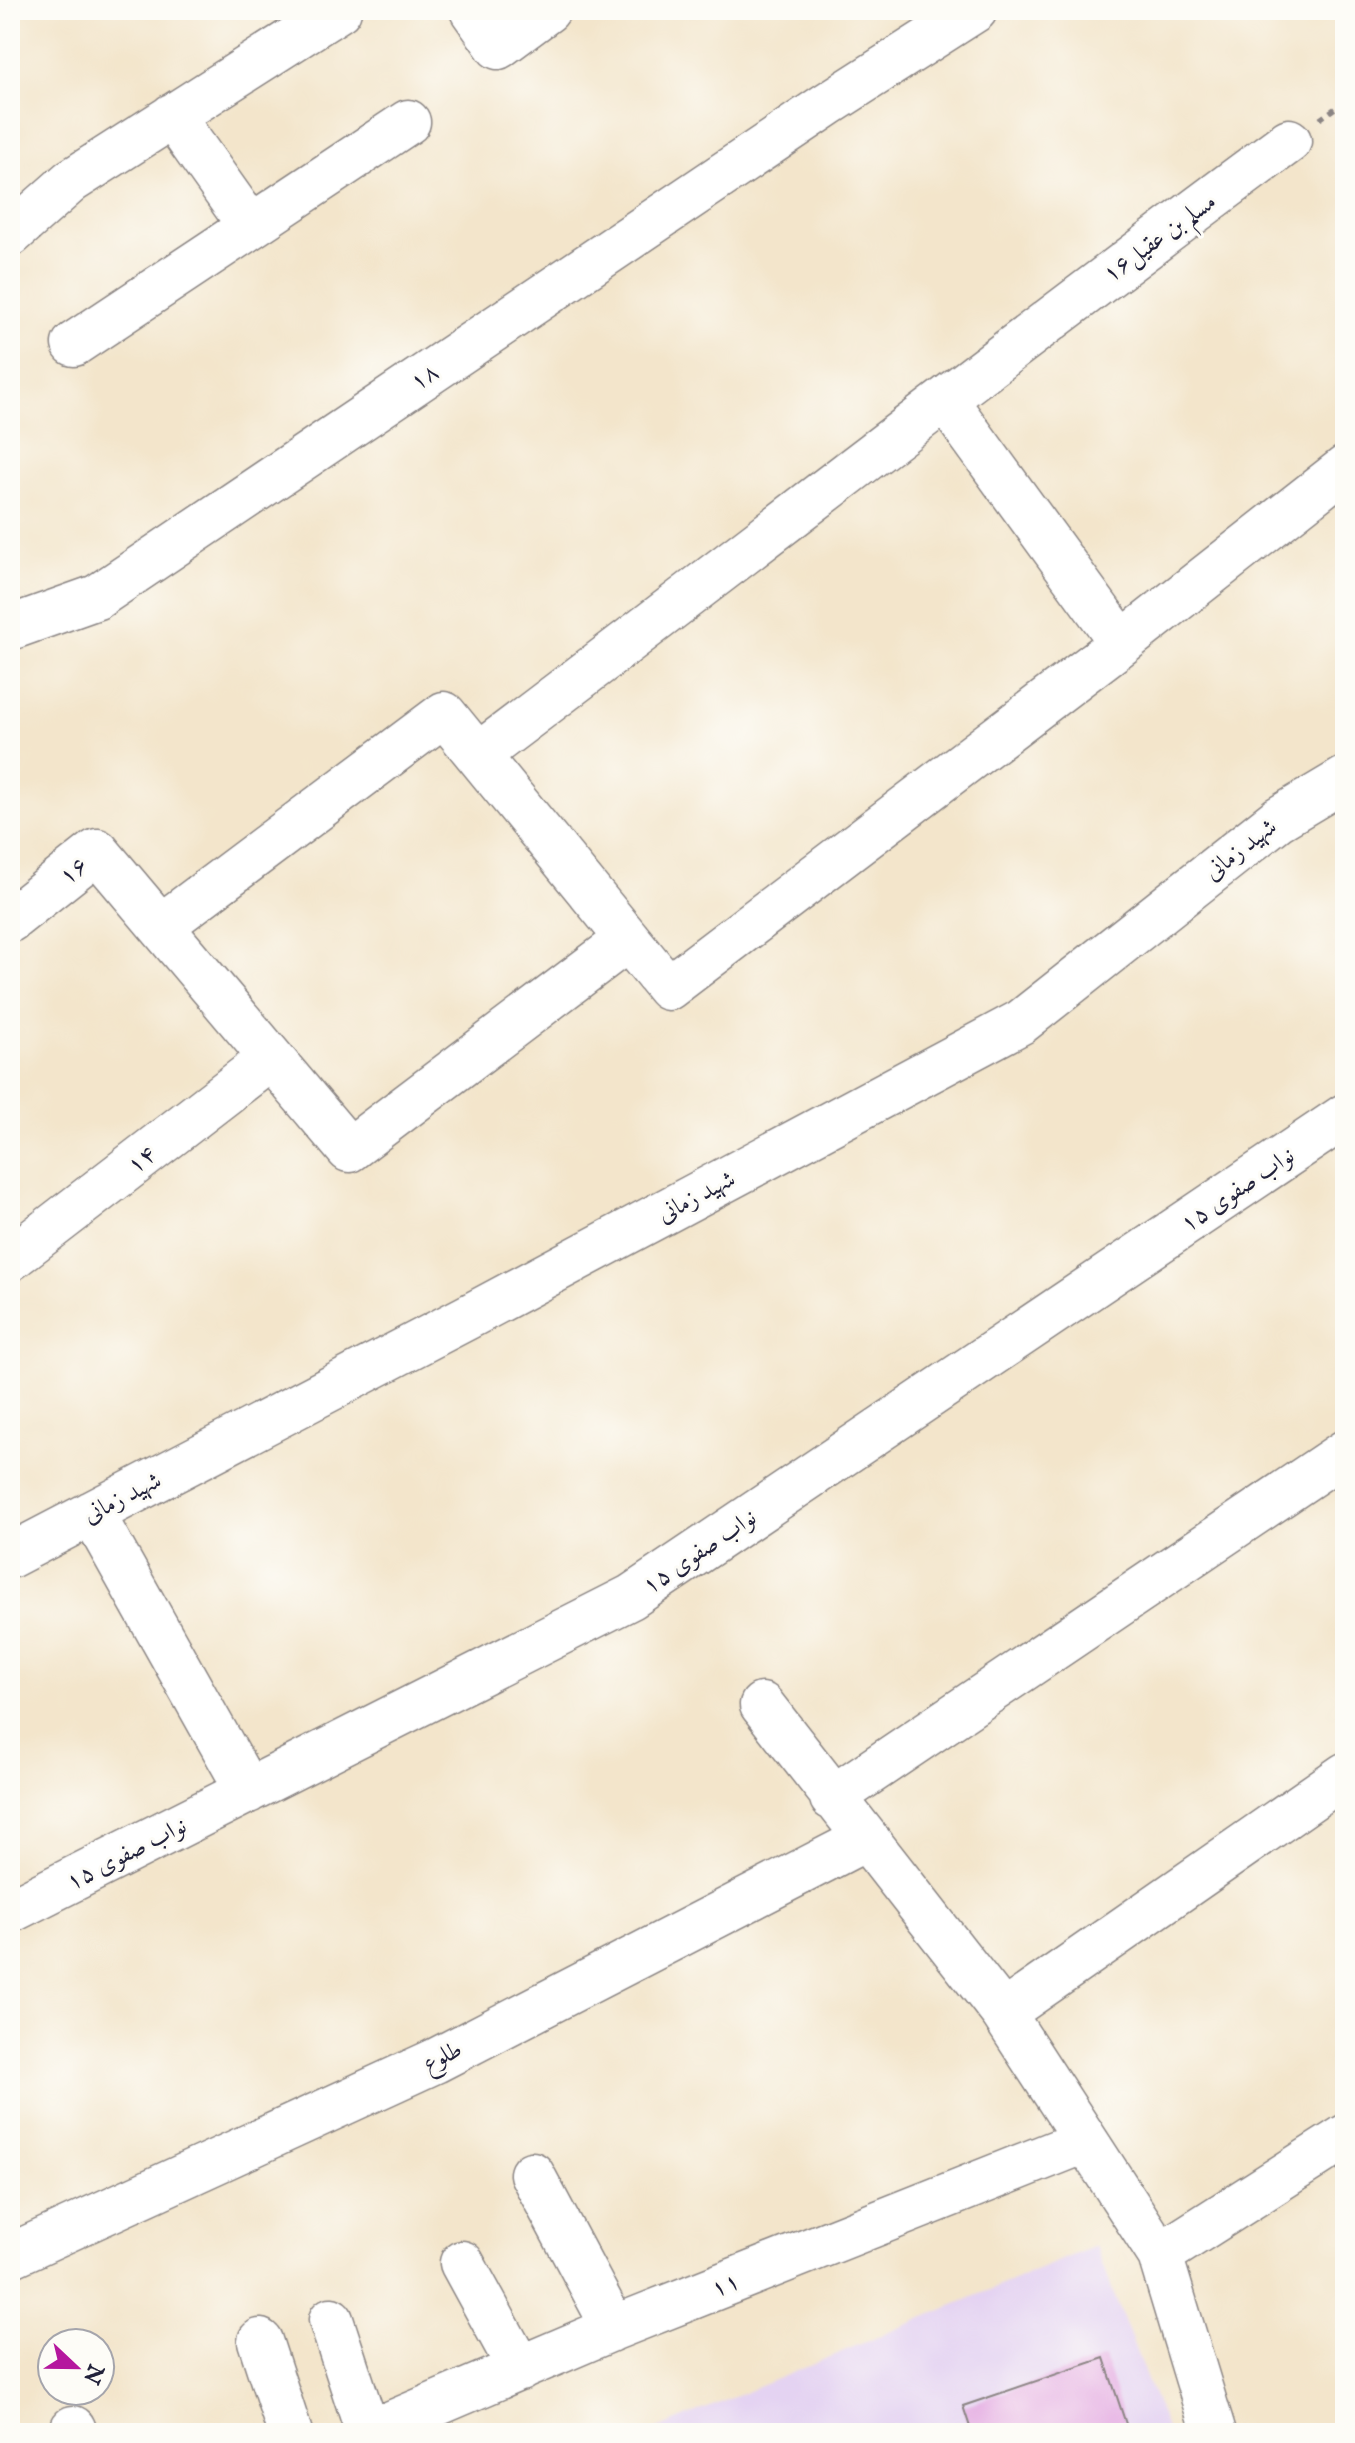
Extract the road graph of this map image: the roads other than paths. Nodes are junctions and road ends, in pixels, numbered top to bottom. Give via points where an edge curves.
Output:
1 (339, 10) edge
2 (472, 10) edge
3 (548, 10) edge
4 (975, 10) edge
5 (172, 116) junction
6 (408, 122) dead end
7 (1289, 141) dead end
8 (250, 226) junction
9 (10, 235) edge
10 (74, 344) dead end
11 (946, 401) junction
12 (1345, 468) edge
13 (10, 628) edge
14 (1122, 643) junction
15 (478, 755) junction
16 (1345, 779) edge
17 (10, 920) edge
18 (161, 926) junction
19 (628, 939) junction
20 (271, 1058) junction
21 (1345, 1116) edge
22 (10, 1259) edge
23 (1345, 1452) edge
24 (92, 1513) junction
25 (10, 1556) edge
26 (762, 1705) dead end
27 (1345, 1775) edge
28 (248, 1791) junction
29 (832, 1798) junction
30 (865, 1839) junction
31 (10, 1911) edge
32 (1003, 2013) junction
33 (1345, 2137) edge
34 (1085, 2141) junction
35 (532, 2174) dead end
36 (1160, 2255) junction
37 (10, 2256) edge
38 (462, 2263) dead end
39 (331, 2320) dead end
40 (614, 2328) junction
41 (260, 2341) dead end
42 (520, 2369) junction
43 (290, 2433) edge
44 (368, 2433) edge
45 (1214, 2433) edge

1 - 5 street
2 - 3 street via 498,47
4 - 13 street, ۱۸ via 97,597
5 - 8 street
5 - 9 street via 71,181
6 - 8 street
7 - 11 street, مسلم بن عقیل۱۶ via 1029,332
8 - 10 street
11 - 14 street
11 - 15 street, مسلم بن عقیل۱۶
12 - 14 street
14 - 19 street via 668,988
15 - 18 street via 444,714
15 - 19 street
16 - 24 street, شهید زمانی via 1278,819 1021,1022
17 - 18 street, ۱۶ via 97,851
18 - 20 street
19 - 20 street via 349,1150
20 - 22 street, ۱۴
21 - 28 street, نواب صفوی ۱۵ via 631,1597
23 - 29 street
24 - 25 street, شهید زمانی
24 - 28 street
26 - 29 street
27 - 32 street
28 - 31 street, نواب صفوی ۱۵
29 - 30 street
30 - 32 street
30 - 37 street, طلوع via 435,2061
32 - 34 street
33 - 36 street
34 - 36 street
34 - 40 street, ۱۱
35 - 40 street
36 - 45 street
38 - 42 street
39 - 44 street
40 - 42 street, ۱۱
41 - 43 street
42 - 44 street, ۱۱

